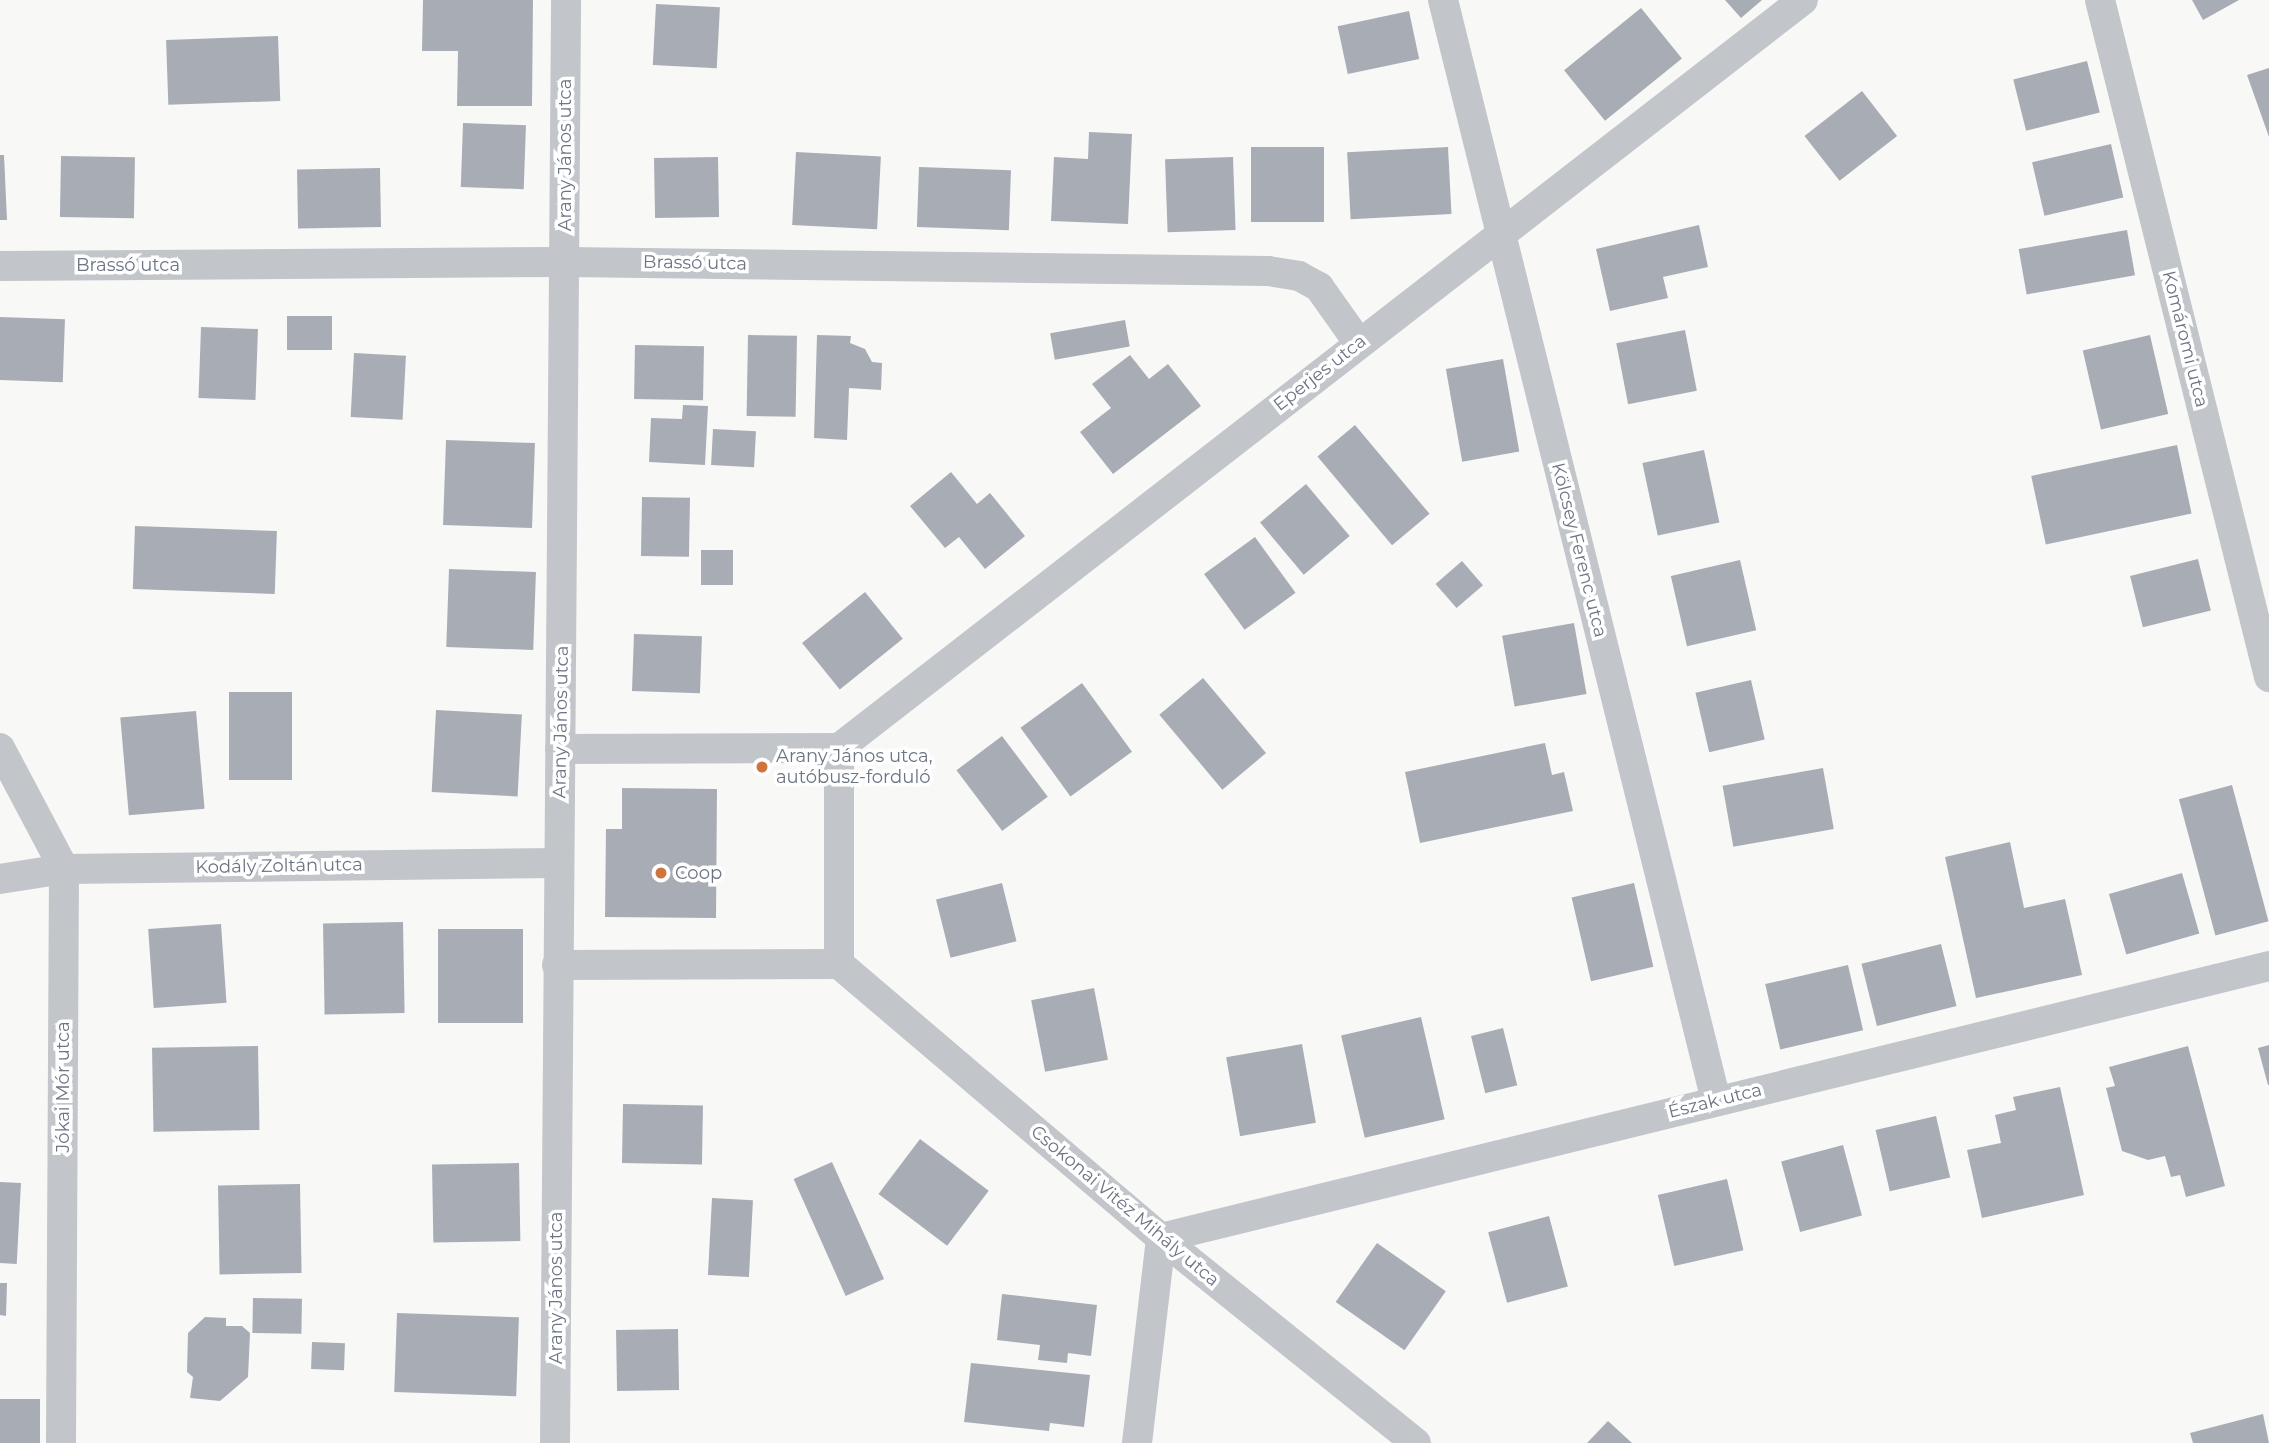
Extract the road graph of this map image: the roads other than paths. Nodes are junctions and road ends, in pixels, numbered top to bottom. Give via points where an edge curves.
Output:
1 (566, 0) edge
2 (1443, 0) edge
3 (1803, 0) edge
4 (2100, 0) edge
5 (1501, 238) junction
6 (565, 262) junction
7 (0, 266) edge
8 (1358, 342) junction
9 (2269, 677) edge
10 (0, 748) edge
11 (839, 748) junction
12 (561, 749) junction
13 (559, 863) junction
14 (64, 869) junction
15 (0, 880) edge
16 (839, 964) junction
17 (557, 965) junction
18 (2269, 966) edge
19 (1716, 1101) junction
20 (1161, 1238) junction
21 (61, 1443) edge
22 (555, 1443) edge
23 (1136, 1443) edge
24 (1416, 1443) edge

1 - 6 street, Arany János utca
2 - 5 street, Kölcsey Ferenc utca
3 - 5 street, Eperjes utca
4 - 9 street, Komáromi utca
5 - 8 street, Eperjes utca
5 - 19 street, Kölcsey Ferenc utca
6 - 7 street, Brassó utca
6 - 8 street, Brassó utca via 1268,271 1299,276 1319,287
6 - 12 street, Arany János utca
8 - 11 street, Eperjes utca
10 - 14 street, Jókai Mór utca
11 - 12 street
11 - 16 street
12 - 13 street, Arany János utca
13 - 14 street, Kodály Zoltán utca
13 - 17 street, Arany János utca
14 - 15 street, Kodály Zoltán utca
14 - 21 street, Jókai Mór utca
16 - 17 street
16 - 20 street, Csokonai Vitéz Mihály utca
17 - 22 street, Arany János utca
18 - 19 street, Észak utca
19 - 20 street, Észak utca
20 - 23 street
20 - 24 street, Csokonai Vitéz Mihály utca

